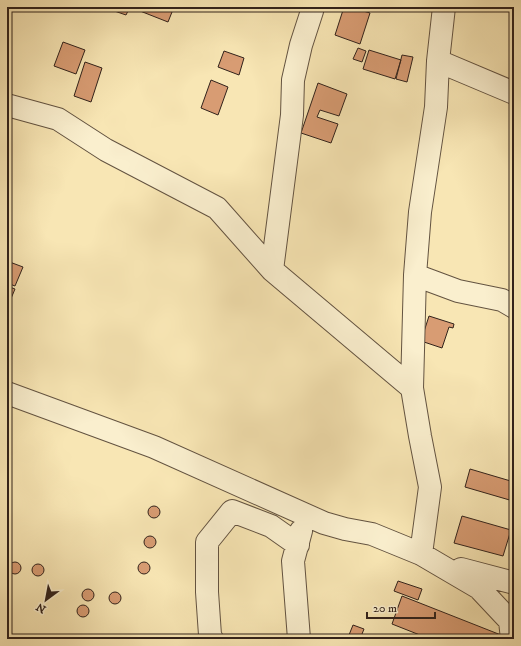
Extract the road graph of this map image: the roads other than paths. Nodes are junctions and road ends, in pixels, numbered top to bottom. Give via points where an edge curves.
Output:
1 (313, 7) edge
2 (444, 7) edge
3 (438, 60) junction
4 (514, 93) edge
5 (7, 105) edge
6 (272, 270) junction
7 (415, 275) junction
8 (514, 307) edge
9 (412, 388) junction
10 (7, 393) edge
11 (304, 514) junction
12 (298, 545) junction
13 (426, 558) junction
14 (514, 583) edge
15 (512, 635) edge
16 (212, 639) edge
17 (299, 639) edge

1 - 6 street via 293,80 292,115
2 - 3 street
3 - 4 street
3 - 7 street via 436,107 420,212
5 - 6 street via 58,119 106,150 217,208
6 - 9 street
7 - 8 street via 458,291 502,300
7 - 9 street
9 - 13 street via 430,487
10 - 11 street via 154,447
11 - 12 street
11 - 13 street via 324,523 372,534
12 - 16 street via 271,526 232,511 207,542 207,592
12 - 17 street via 294,561
13 - 14 street
13 - 15 street via 479,588 510,620

